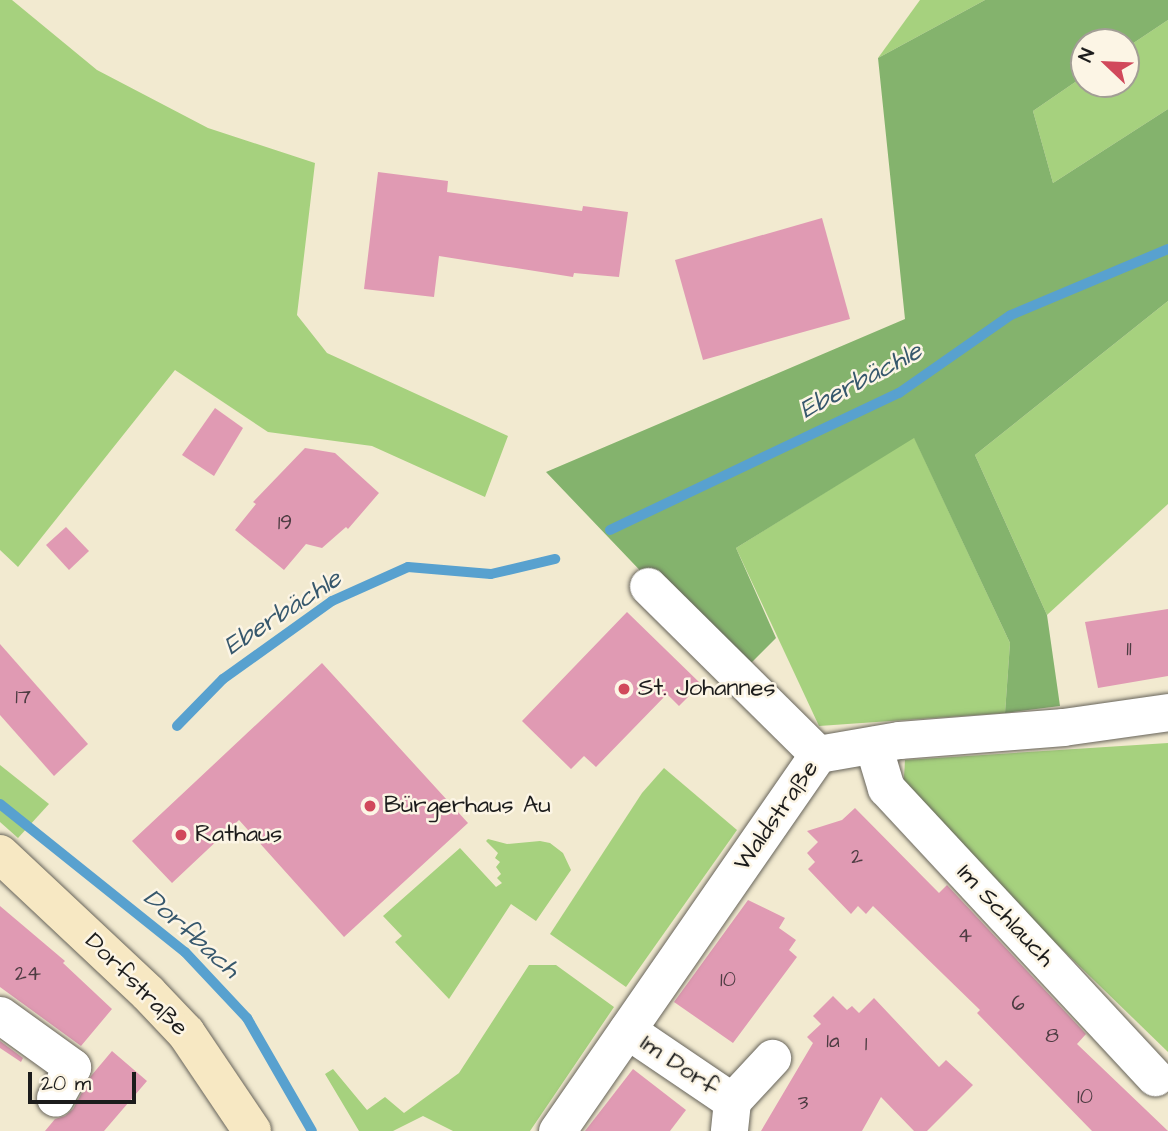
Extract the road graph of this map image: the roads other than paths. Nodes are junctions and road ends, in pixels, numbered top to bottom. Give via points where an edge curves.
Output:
1 (648, 586) dead end
2 (1168, 712) edge
3 (873, 745) junction
4 (818, 754) junction
5 (0, 854) edge
6 (0, 1015) edge
7 (627, 1030) junction
8 (772, 1058) dead end
9 (1155, 1077) dead end
10 (55, 1098) dead end
11 (731, 1116) edge
12 (252, 1131) edge
13 (558, 1131) edge

1 - 4 street
2 - 3 street, Waldstraße
3 - 4 street, Waldstraße
3 - 9 street, Im Schlauch via 886,788
4 - 7 street, Waldstraße
5 - 12 main road, Dorfstraße via 186,1033
6 - 10 street via 72,1067
7 - 11 street, Im Dorf
7 - 13 street, Waldstraße
8 - 11 street, Im Dorf

